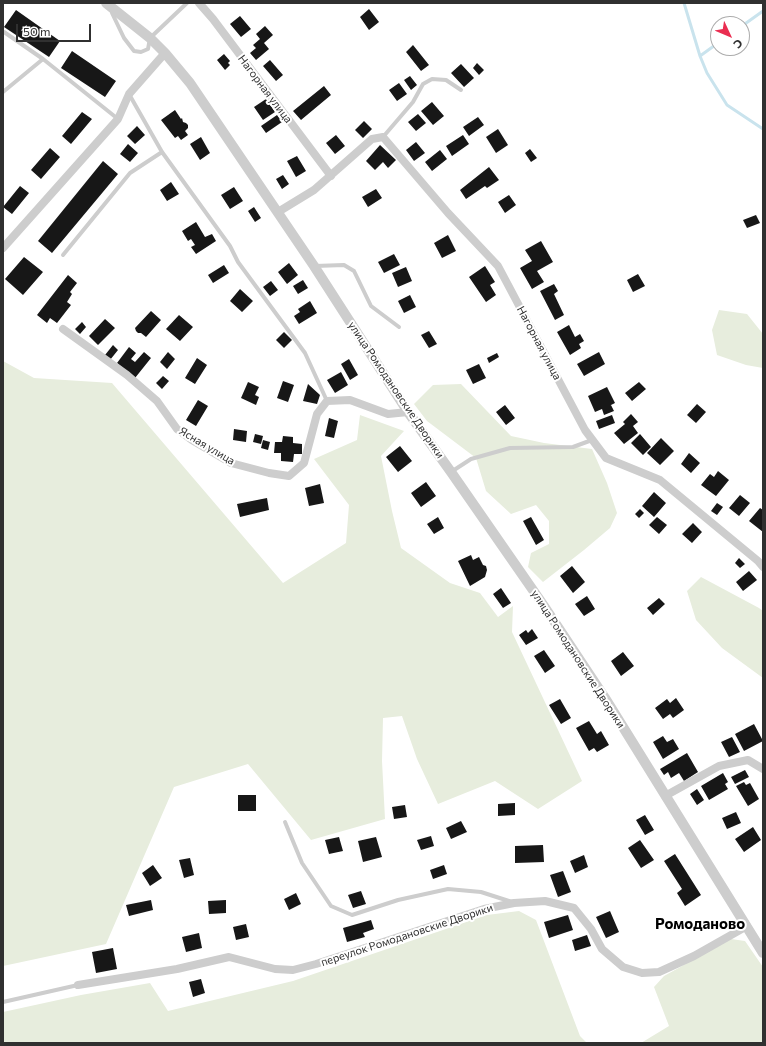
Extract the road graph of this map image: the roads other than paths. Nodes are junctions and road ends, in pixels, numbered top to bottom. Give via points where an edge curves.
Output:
1 (186, 3) edge
2 (198, 3) edge
3 (107, 4) edge
4 (4, 32) dead end
5 (150, 38) junction
6 (165, 53) junction
7 (43, 59) junction
8 (461, 90) dead end
9 (3, 92) edge
10 (129, 94) junction
11 (118, 119) junction
12 (384, 137) junction
13 (162, 152) junction
14 (331, 176) junction
15 (278, 212) junction
16 (3, 248) edge
17 (63, 255) dead end
18 (314, 266) junction
19 (399, 327) dead end
20 (63, 329) dead end
21 (327, 401) junction
22 (408, 412) junction
23 (592, 440) junction
24 (451, 472) junction
25 (763, 567) edge
26 (763, 769) edge
27 (666, 796) junction
28 (285, 822) dead end
29 (514, 903) junction
30 (747, 926) junction
31 (763, 953) edge
32 (78, 985) joint
33 (3, 1002) edge

1 - 5 lane
2 - 14 street, Нагорная улица via 213,19
3 - 5 street, улица Ромодановские Дворики
3 - 5 lane via 124,38 134,51 142,52 148,49
4 - 7 lane
5 - 6 street, улица Ромодановские Дворики
6 - 10 street
6 - 15 street, улица Ромодановские Дворики via 190,83
7 - 9 lane
7 - 11 lane
8 - 12 lane via 446,80 432,79 423,84 413,102
10 - 11 street
10 - 13 lane
11 - 16 street
12 - 14 street via 372,139
12 - 23 street, Нагорная улица via 448,213 498,266
13 - 17 lane via 130,173
13 - 21 lane via 305,353
14 - 15 street via 314,190
15 - 18 street, улица Ромодановские Дворики
18 - 19 lane via 344,265 354,271 371,306
18 - 22 street, улица Ромодановские Дворики
20 - 21 street, Ясная улица via 127,375 157,401 177,429 231,463 289,476 304,462 317,414
21 - 22 street via 350,400 388,414
22 - 24 street, улица Ромодановские Дворики
23 - 24 lane via 573,447 510,448 471,459
23 - 25 street, Нагорная улица via 606,458 660,480
24 - 27 street, улица Ромодановские Дворики via 544,606
26 - 27 street via 748,760 719,766
27 - 30 street, улица Ромодановские Дворики
28 - 29 lane via 302,863 331,906 352,915 398,900 448,889 481,892
29 - 30 street, переулок Ромодановские Дворики via 545,901 574,908 591,929 602,950 624,967 642,973 659,972 694,956
29 - 32 street, переулок Ромодановские Дворики via 484,909 293,970 275,969 229,957
30 - 31 street, улица Ромодановские Дворики
32 - 33 lane

